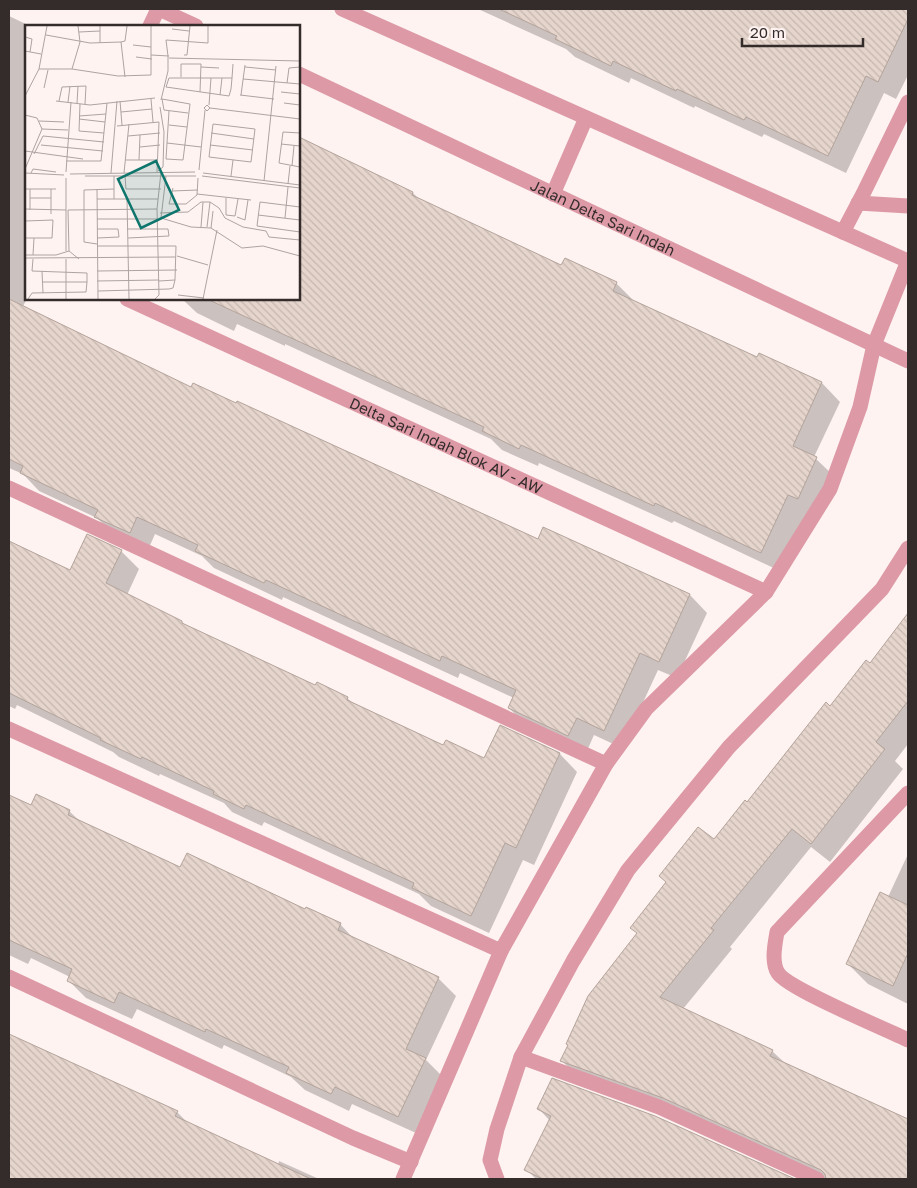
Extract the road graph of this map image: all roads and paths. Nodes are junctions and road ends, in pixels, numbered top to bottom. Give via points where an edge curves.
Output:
1 (159, 9) edge
2 (342, 9) edge
3 (151, 25) edge
4 (194, 25) edge
5 (300, 74) edge
6 (908, 102) edge
7 (586, 118) junction
8 (553, 194) junction
9 (858, 203) junction
10 (908, 206) edge
11 (842, 232) junction
12 (908, 261) edge
13 (129, 300) edge
14 (874, 345) junction
15 (908, 361) edge
16 (9, 488) edge
17 (908, 548) edge
18 (766, 592) junction
19 (9, 729) edge
20 (606, 764) junction
21 (908, 793) edge
22 (501, 951) junction
23 (9, 977) edge
24 (908, 1040) edge
25 (521, 1057) junction
26 (411, 1162) junction
27 (404, 1179) edge
28 (497, 1179) edge
29 (817, 1179) edge

1 - 3 street
1 - 4 street
2 - 7 street
5 - 8 street, Jalan Delta Sari Indah
6 - 9 street
7 - 8 street
7 - 11 street
8 - 14 street, Jalan Delta Sari Indah
9 - 10 street
9 - 11 street
11 - 12 street
12 - 14 street
13 - 18 street, Delta Sari Indah Blok AV - AW
14 - 15 street, Jalan Delta Sari Indah
14 - 18 street via 860,406 830,489
16 - 20 street
17 - 25 street via 882,589 729,747 628,870 573,961
18 - 20 street via 646,708
19 - 22 street
20 - 22 street
21 - 24 street via 777,932 773,954 778,974 797,989
22 - 26 street
23 - 26 street
25 - 28 street via 490,1160
25 - 29 street via 659,1107
26 - 27 street

